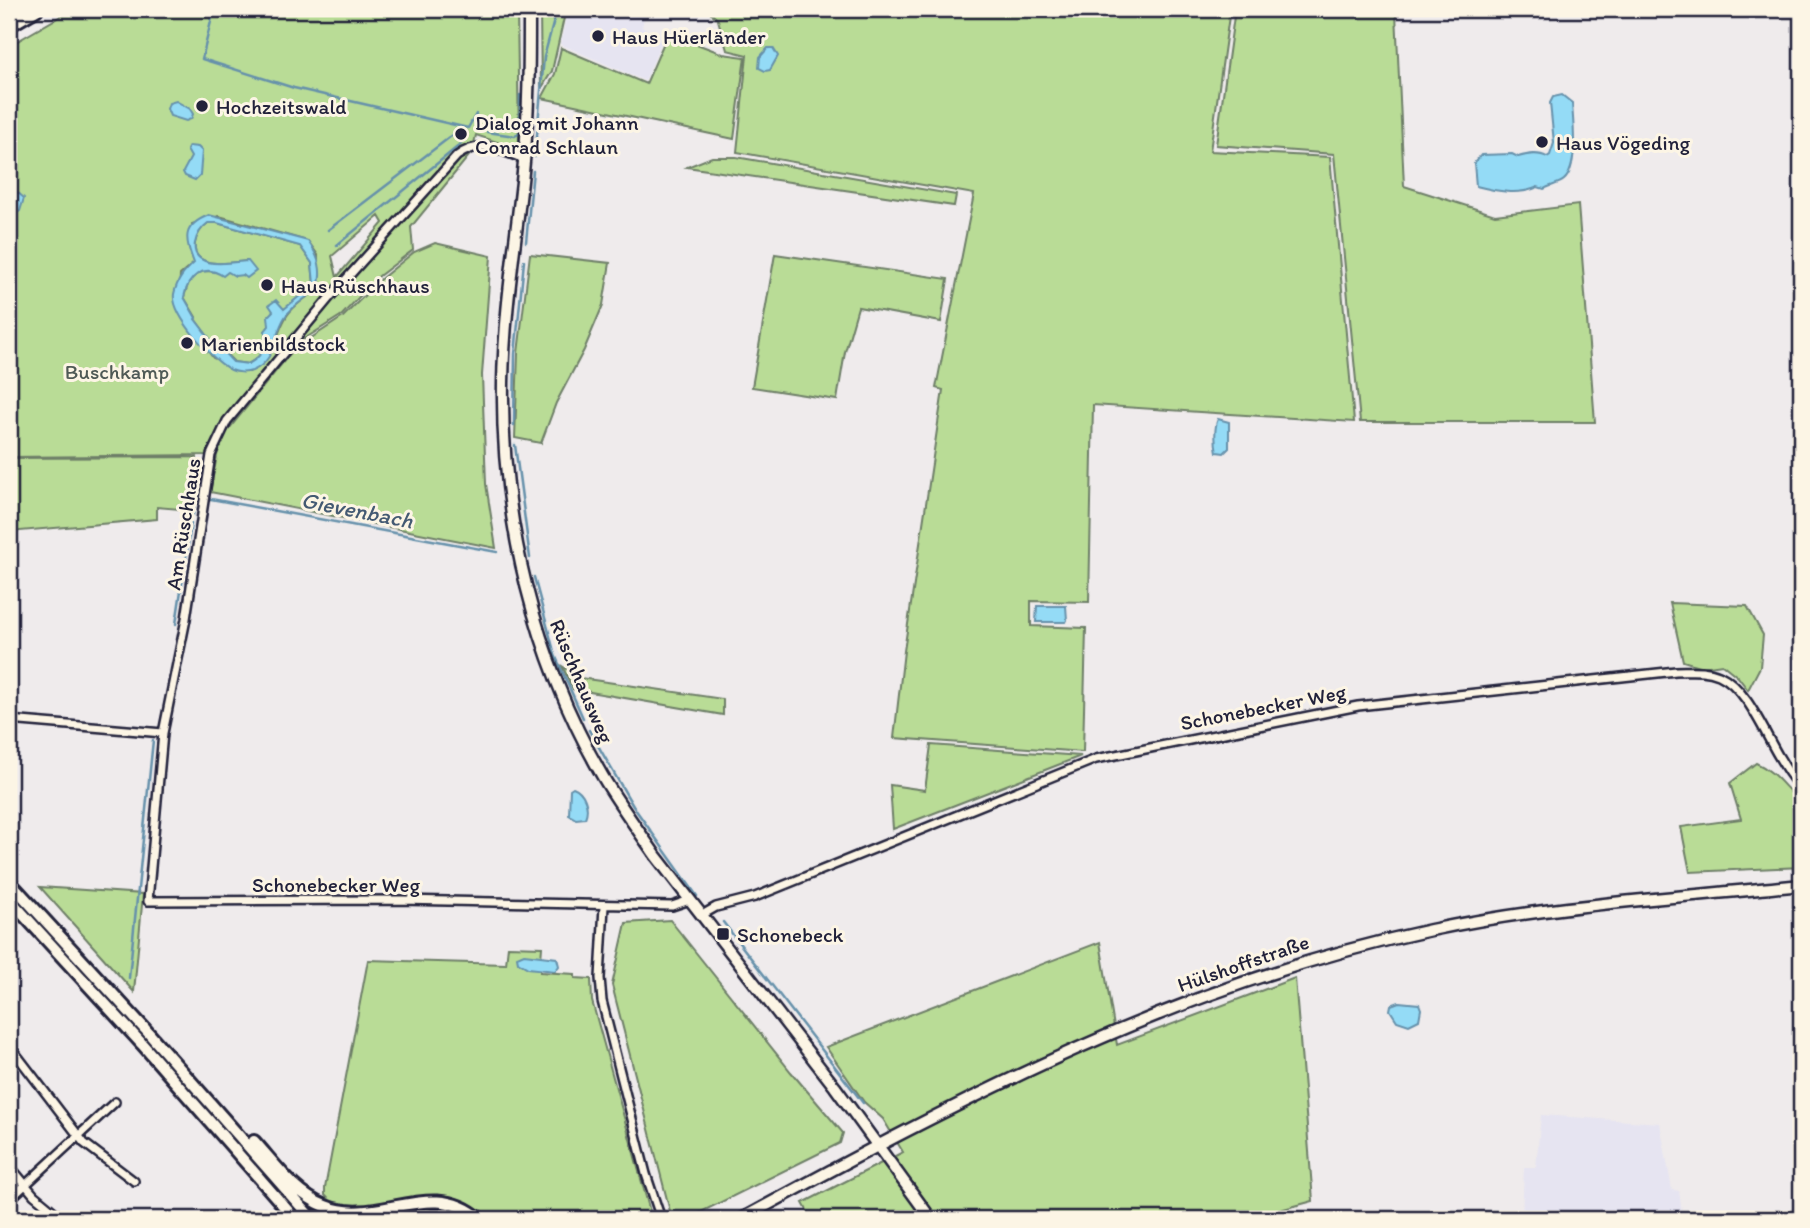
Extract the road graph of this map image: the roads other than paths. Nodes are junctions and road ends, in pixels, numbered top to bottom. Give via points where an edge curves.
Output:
1 (20, 9) edge
2 (36, 9) edge
3 (529, 9) edge
4 (9, 15) edge
5 (9, 25) edge
6 (524, 159) junction
7 (9, 720) edge
8 (163, 733) junction
9 (1801, 787) edge
10 (9, 881) edge
11 (1801, 885) edge
12 (9, 899) edge
13 (690, 900) junction
14 (604, 906) junction
15 (702, 915) junction
16 (9, 1045) edge
17 (191, 1080) junction
18 (115, 1102) dead end
19 (78, 1136) junction
20 (878, 1144) junction
21 (9, 1165) edge
22 (134, 1181) dead end
23 (26, 1185) junction
24 (9, 1199) edge
25 (63, 1219) edge
26 (295, 1219) edge
27 (312, 1219) edge
28 (424, 1219) edge
29 (461, 1219) edge
30 (480, 1219) edge
31 (661, 1219) edge
32 (741, 1219) edge
33 (931, 1219) edge

1 - 4 highway
2 - 5 highway
3 - 6 main road, Rüschhausweg
6 - 8 street, Am Rüschhaus via 479,146 457,156 227,421 211,455
6 - 13 main road, Rüschhausweg via 503,380 505,462 521,562 547,658 582,737 624,811
7 - 8 street
8 - 14 street, Schonebecker Weg via 149,901 401,900
9 - 15 street, Schonebecker Weg via 1736,688 1708,672 1676,671 1393,701 1085,762
10 - 17 highway
11 - 20 main road, Hülshoffstraße via 1521,914 1328,955 1130,1024
12 - 26 highway
13 - 14 street, Schonebecker Weg via 672,906
13 - 15 main road, Rüschhausweg
14 - 31 street via 602,1001
15 - 20 main road, Rüschhausweg
16 - 19 street
17 - 27 highway
17 - 30 highway via 220,1102 292,1183 325,1206 362,1211 443,1201
18 - 19 street
19 - 22 street
19 - 23 street
20 - 32 main road, Hülshoffstraße
20 - 33 main road, Rüschhausweg
21 - 23 street
23 - 24 street
23 - 25 street
28 - 29 highway

